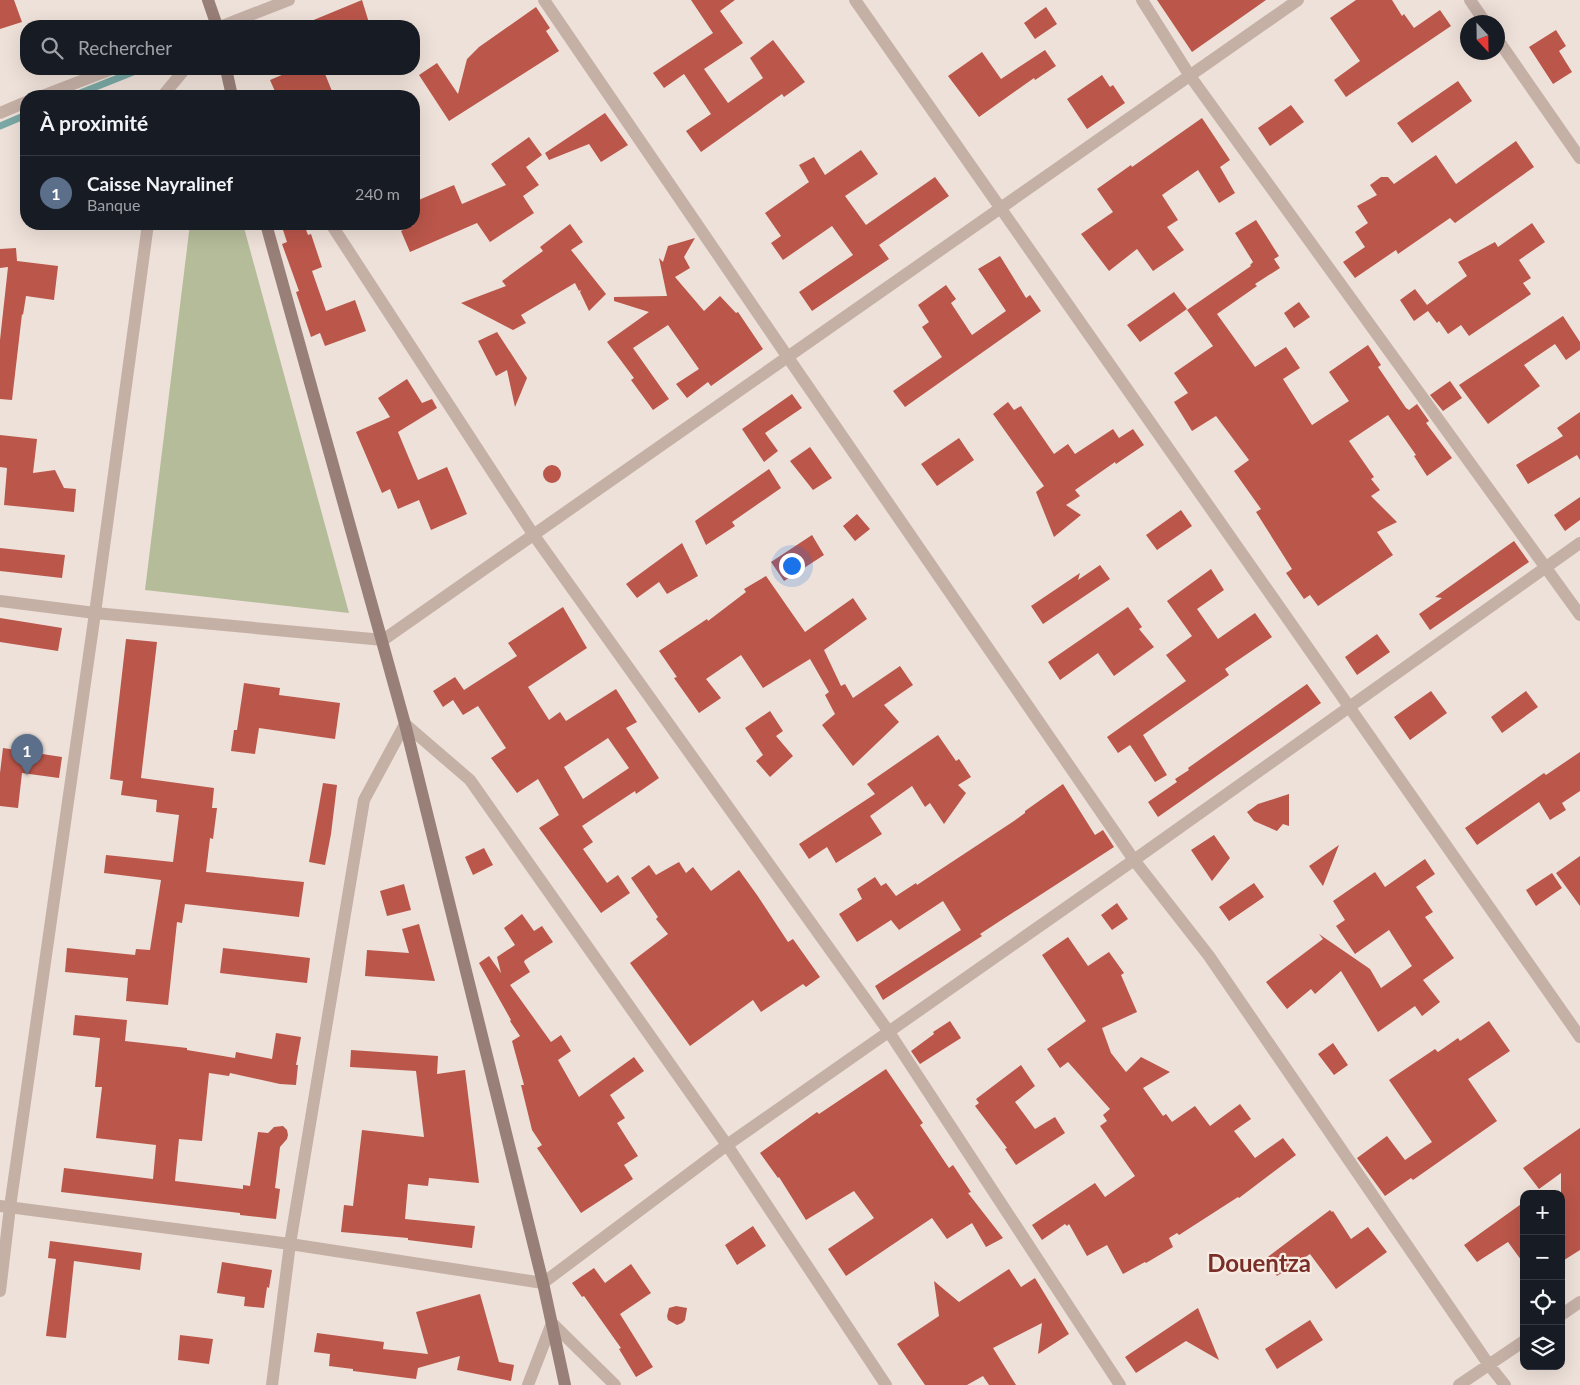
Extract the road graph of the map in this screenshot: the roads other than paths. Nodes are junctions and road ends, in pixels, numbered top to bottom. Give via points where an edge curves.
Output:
1 (208, 0) edge
2 (289, 0) edge
3 (544, 0) edge
4 (854, 0) edge
5 (1142, 0) edge
6 (1298, 0) edge
7 (1470, 0) edge
8 (1480, 15) edge
9 (215, 20) edge
10 (237, 20) edge
11 (1505, 50) edge
12 (96, 75) edge
13 (180, 75) edge
14 (227, 75) edge
15 (1190, 76) junction
16 (58, 90) edge
17 (168, 90) edge
18 (231, 90) edge
19 (20, 104) edge
20 (0, 112) edge
21 (1580, 158) edge
22 (1000, 208) junction
23 (147, 230) edge
24 (268, 230) edge
25 (334, 230) edge
26 (787, 356) junction
27 (533, 534) junction
28 (1580, 543) edge
29 (1545, 567) junction
30 (0, 601) edge
31 (96, 613) junction
32 (1580, 615) edge
33 (383, 640) junction
34 (1348, 707) junction
35 (405, 724) junction
36 (1134, 860) junction
37 (889, 1032) junction
38 (1580, 1037) edge
39 (727, 1145) junction
40 (5, 1206) edge
41 (290, 1244) junction
42 (543, 1283) junction
43 (0, 1291) edge
44 (1580, 1302) edge
45 (1565, 1312) edge
46 (552, 1323) junction
47 (1520, 1344) edge
48 (1489, 1365) junction
49 (272, 1385) edge
50 (528, 1385) edge
51 (565, 1385) edge
52 (614, 1385) edge
53 (886, 1385) edge
54 (1120, 1385) edge
55 (1459, 1385) edge
56 (1505, 1385) edge

1 - 9 main road
2 - 10 street
3 - 26 street
4 - 22 street
5 - 15 street
6 - 15 street
7 - 8 street
11 - 21 street
12 - 16 street
13 - 17 street
14 - 18 main road
15 - 22 street
15 - 29 street
19 - 20 street
22 - 26 street
22 - 34 street
23 - 31 street
24 - 33 main road
25 - 27 street
26 - 27 street
26 - 36 street
27 - 33 street
27 - 37 street
28 - 29 street
29 - 32 street
29 - 34 street
30 - 31 street
31 - 33 street
31 - 40 street
33 - 35 main road
34 - 36 street
34 - 38 street
35 - 39 street via 470,780
35 - 41 street via 364,800
35 - 42 main road
36 - 37 street
36 - 48 street via 1209,956
37 - 39 street
37 - 54 street
39 - 42 street
39 - 53 street
40 - 41 street
40 - 43 street
41 - 42 street
41 - 49 street
42 - 46 main road
44 - 45 street
46 - 50 street
46 - 51 main road
46 - 52 street
47 - 48 street
48 - 55 street
48 - 56 street

